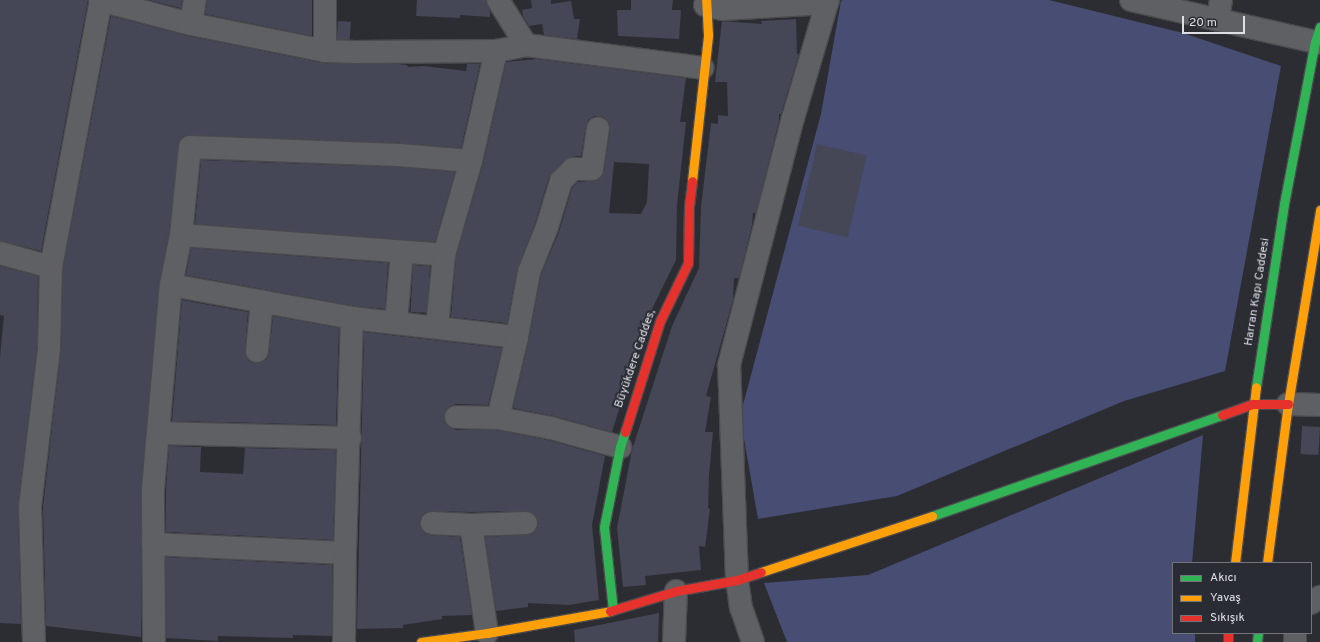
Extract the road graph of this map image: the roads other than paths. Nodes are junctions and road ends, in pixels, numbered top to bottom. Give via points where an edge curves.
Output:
1 (101, 0) edge
2 (195, 0) edge
3 (326, 0) edge
4 (498, 0) edge
5 (1131, 0) edge
6 (705, 2) edge
7 (828, 2) edge
8 (1219, 10) edge
9 (191, 24) junction
10 (1318, 37) edge
11 (526, 44) junction
12 (325, 51) junction
13 (496, 51) junction
14 (704, 68) junction
15 (598, 128) dead end
16 (471, 161) junction
17 (1320, 210) edge
18 (180, 235) junction
19 (402, 252) junction
20 (0, 254) edge
21 (444, 255) junction
22 (50, 266) junction
23 (170, 285) junction
24 (262, 301) junction
25 (352, 318) junction
26 (396, 323) junction
27 (437, 327) junction
28 (517, 337) junction
29 (257, 351) dead end
30 (1253, 404) junction
31 (1288, 404) junction
32 (1320, 405) edge
33 (456, 417) dead end
34 (498, 418) junction
35 (159, 433) junction
36 (350, 438) junction
37 (620, 447) junction
38 (432, 523) dead end
39 (526, 523) dead end
40 (471, 525) junction
41 (153, 544) junction
42 (345, 553) junction
43 (1235, 562) edge
44 (1267, 562) edge
45 (738, 580) junction
46 (676, 591) junction
47 (613, 610) junction
48 (487, 633) junction
49 (1269, 634) edge
50 (34, 642) edge
51 (154, 642) edge
52 (344, 642) edge
53 (421, 642) edge
54 (674, 642) edge
55 (753, 642) edge
56 (1258, 642) edge

1 - 9 street
1 - 22 street
2 - 9 street
3 - 12 street
4 - 11 street
5 - 8 street
6 - 7 street via 723,9
6 - 14 street, Büyükdere Caddes, via 708,35
7 - 45 street via 793,118 729,365
8 - 10 street
9 - 12 street
10 - 30 street, Harran Kapı Caddesi via 1284,204
11 - 13 street
11 - 14 street
12 - 13 street
13 - 16 street
14 - 37 street, Büyükdere Caddes, via 689,206 688,263 660,321
15 - 28 street via 592,169 573,169 561,181 547,227 529,272
16 - 18 street via 399,155 190,147
16 - 21 street
17 - 31 street
18 - 19 street
18 - 23 street
19 - 21 street
19 - 26 street
20 - 22 street
21 - 27 street
22 - 50 street via 49,348 30,506
23 - 24 street
23 - 35 street
24 - 25 street
24 - 29 street
25 - 26 street
25 - 36 street
26 - 27 street
27 - 28 street
28 - 34 street
30 - 31 street
30 - 43 street, Harran Kapı Caddesi
30 - 45 street via 860,541
31 - 32 street
31 - 44 street
33 - 34 street
34 - 37 street via 551,428
35 - 36 street
35 - 41 street via 153,489
36 - 42 street
37 - 47 street, Büyükdere Caddes, via 604,527
38 - 40 street
39 - 40 street
40 - 48 street
41 - 42 street
41 - 51 street
42 - 52 street
45 - 46 street
45 - 55 street via 740,608
46 - 47 street
46 - 54 street
47 - 48 street
48 - 53 street
49 - 56 street

